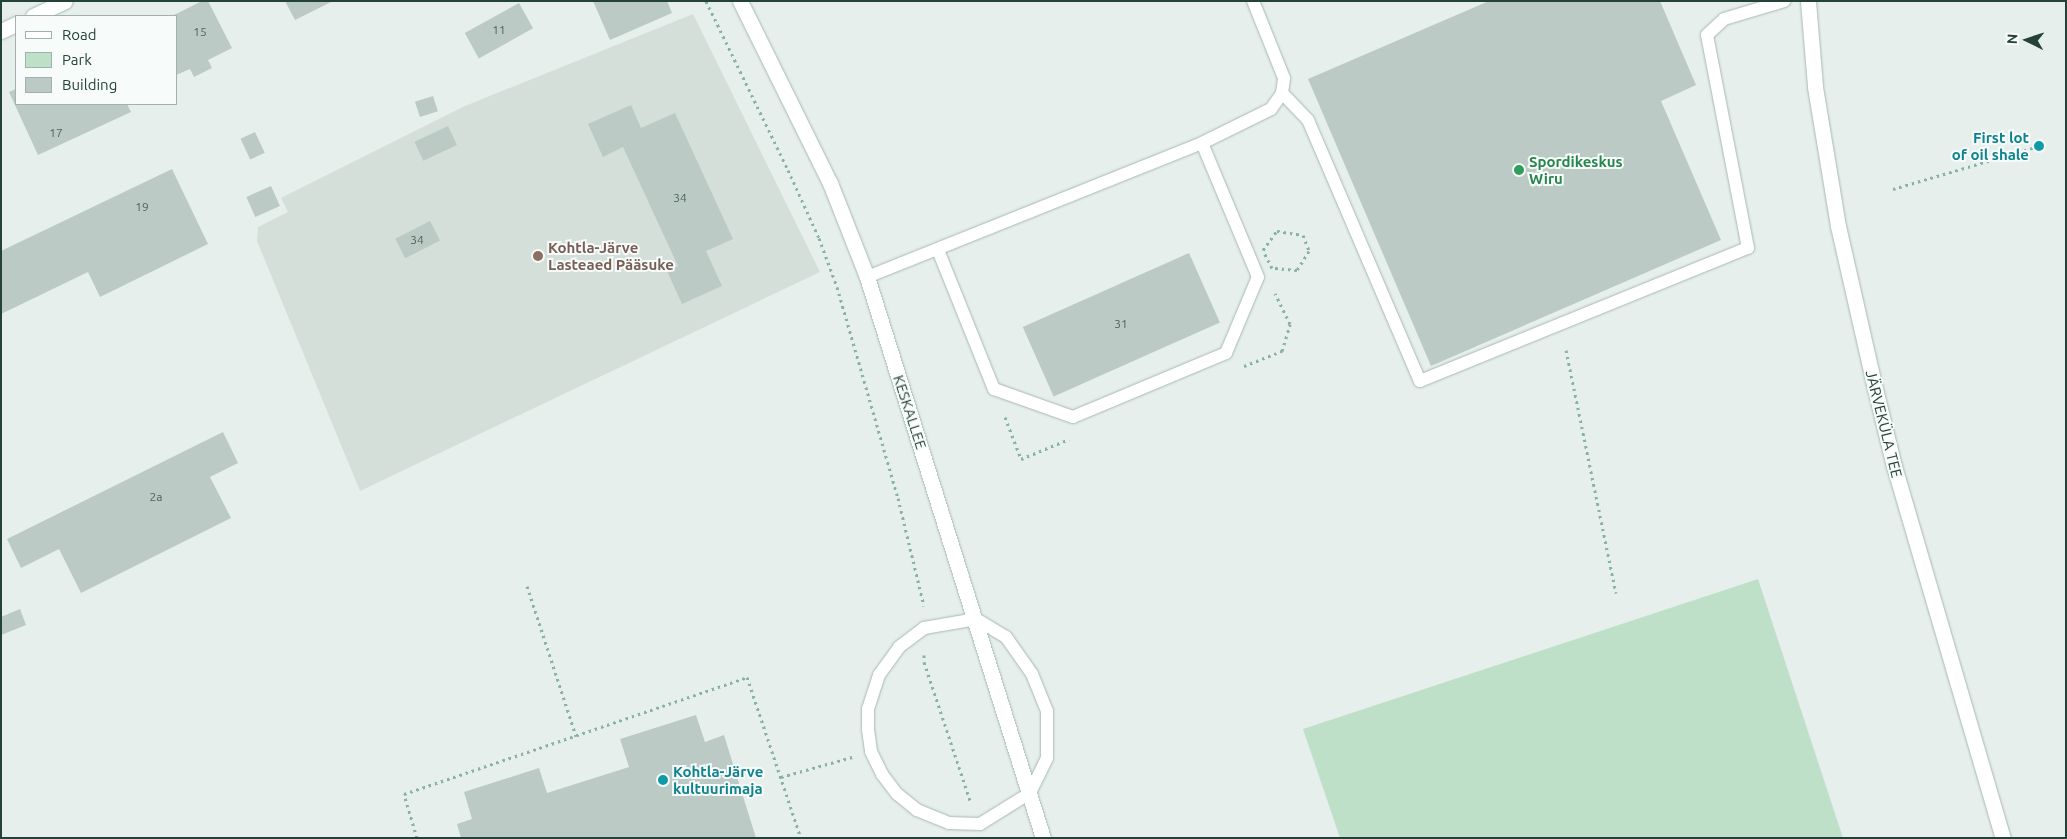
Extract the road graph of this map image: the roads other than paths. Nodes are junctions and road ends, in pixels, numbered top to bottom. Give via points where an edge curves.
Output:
1 (65, 1) edge
2 (740, 1) edge
3 (1253, 1) edge
4 (1784, 1) edge
5 (1808, 1) edge
6 (35, 15) edge
7 (15, 24) edge
8 (1, 31) edge
9 (1282, 92) junction
10 (1202, 143) junction
11 (938, 250) junction
12 (867, 277) junction
13 (976, 619) junction
14 (1030, 793) junction
15 (1043, 838) edge
16 (2003, 838) edge

1 - 6 street
2 - 12 street, KESKALLEE via 830,183
3 - 9 lane via 1284,78
4 - 9 lane via 1724,19 1707,35 1748,248 1420,381 1308,120
5 - 16 street, JÄRVEKÜLA TEE via 1818,106 1838,226 1872,376 1894,466
7 - 8 street
9 - 10 lane via 1271,109
10 - 11 lane
10 - 11 lane via 1258,277 1226,353 1073,417 994,389
11 - 12 lane
12 - 13 street, KESKALLEE
13 - 14 street, KESKALLEE
13 - 14 lane via 1006,637 1032,674 1047,711 1047,758
13 - 14 lane via 924,628 900,647 879,675 868,709 871,751 897,794 917,810 949,823 980,824
14 - 15 street, KESKALLEE

